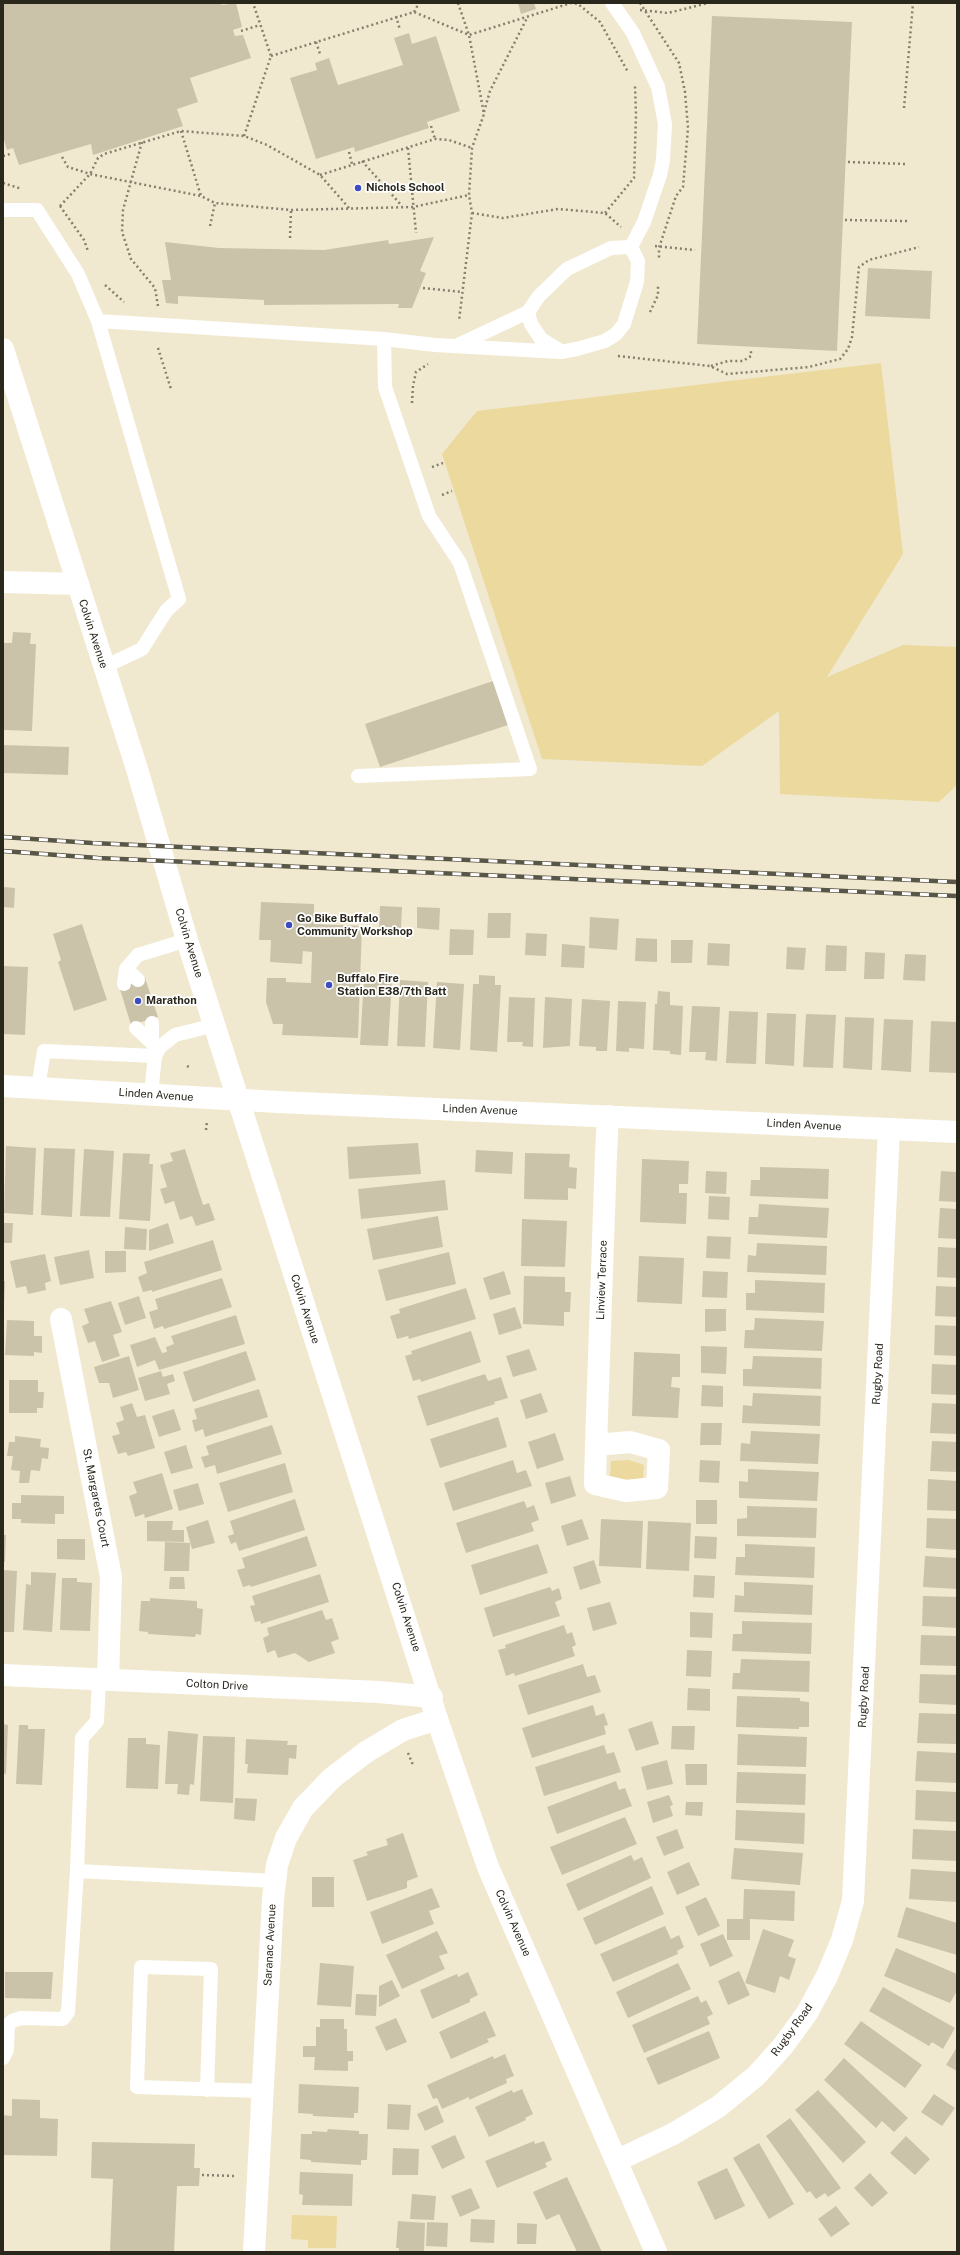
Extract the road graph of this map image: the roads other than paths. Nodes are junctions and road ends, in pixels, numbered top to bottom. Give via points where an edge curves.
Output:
1 (612, 3) edge
2 (3, 210) edge
3 (631, 247) junction
4 (528, 312) junction
5 (98, 321) junction
6 (384, 339) junction
7 (458, 346) junction
8 (3, 349) edge
9 (561, 352) junction
10 (3, 582) edge
11 (78, 584) junction
12 (104, 667) junction
13 (358, 776) dead end
14 (187, 940) junction
15 (126, 969) junction
16 (138, 980) dead end
17 (124, 984) dead end
18 (152, 1023) dead end
19 (215, 1024) junction
20 (136, 1028) dead end
21 (156, 1048) junction
22 (3, 1086) edge
23 (38, 1088) junction
24 (151, 1094) junction
25 (239, 1100) junction
26 (608, 1116) junction
27 (889, 1129) junction
28 (957, 1132) edge
29 (61, 1319) dead end
30 (596, 1445) dead end
31 (3, 1675) edge
32 (104, 1680) junction
33 (432, 1697) junction
34 (437, 1719) junction
35 (77, 1871) junction
36 (275, 1881) junction
37 (3, 2058) edge
38 (207, 2090) junction
39 (262, 2092) junction
40 (618, 2160) junction
41 (254, 2252) edge
42 (656, 2252) edge

1 - 3 lane via 633,33 658,87 665,124 660,175 644,222
2 - 5 lane via 37,210 78,274
3 - 4 lane via 611,248 567,269 539,296
3 - 9 lane via 638,261 637,282 624,324 616,334 594,346
4 - 7 lane
4 - 9 lane via 531,324 541,340
5 - 6 lane
5 - 12 lane via 179,598 166,611 142,649
6 - 7 lane
6 - 13 lane via 386,387 427,509 460,563 530,769
7 - 9 lane
8 - 11 street, Colvin Avenue
10 - 11 street
11 - 12 street, Colvin Avenue
12 - 14 street, Colvin Avenue
14 - 15 lane via 138,955
14 - 19 street, Colvin Avenue
15 - 16 lane
15 - 17 lane
18 - 21 lane
19 - 21 lane via 175,1035
19 - 25 street, Colvin Avenue
20 - 21 lane
21 - 23 lane via 44,1051
21 - 24 lane
22 - 23 street, Linden Avenue
23 - 24 street, Linden Avenue
24 - 25 street, Linden Avenue
25 - 26 street, Linden Avenue
25 - 33 street, Colvin Avenue
26 - 27 street, Linden Avenue
26 - 30 street, Linview Terrace
27 - 28 street, Linden Avenue
27 - 40 street, Rugby Road via 853,1901 842,1940 827,1976 807,2013 783,2046 756,2076 718,2107 673,2134
29 - 32 street, St. Margarets Court via 111,1577
31 - 32 street, Colton Drive
32 - 33 street, Colton Drive via 379,1692
32 - 35 lane via 97,1721 82,1738
33 - 34 street, Colvin Avenue
34 - 36 street, Saranac Avenue via 403,1730 366,1752 332,1778 302,1808 286,1838 277,1865
34 - 40 street, Colvin Avenue via 488,1867
35 - 36 lane
35 - 37 lane via 68,2012 62,2019 21,2018 12,2021 8,2025 7,2050
36 - 39 street, Saranac Avenue
38 - 38 lane via 137,2087 141,1967 211,1969
38 - 39 lane
39 - 41 street, Saranac Avenue
40 - 42 street, Colvin Avenue

